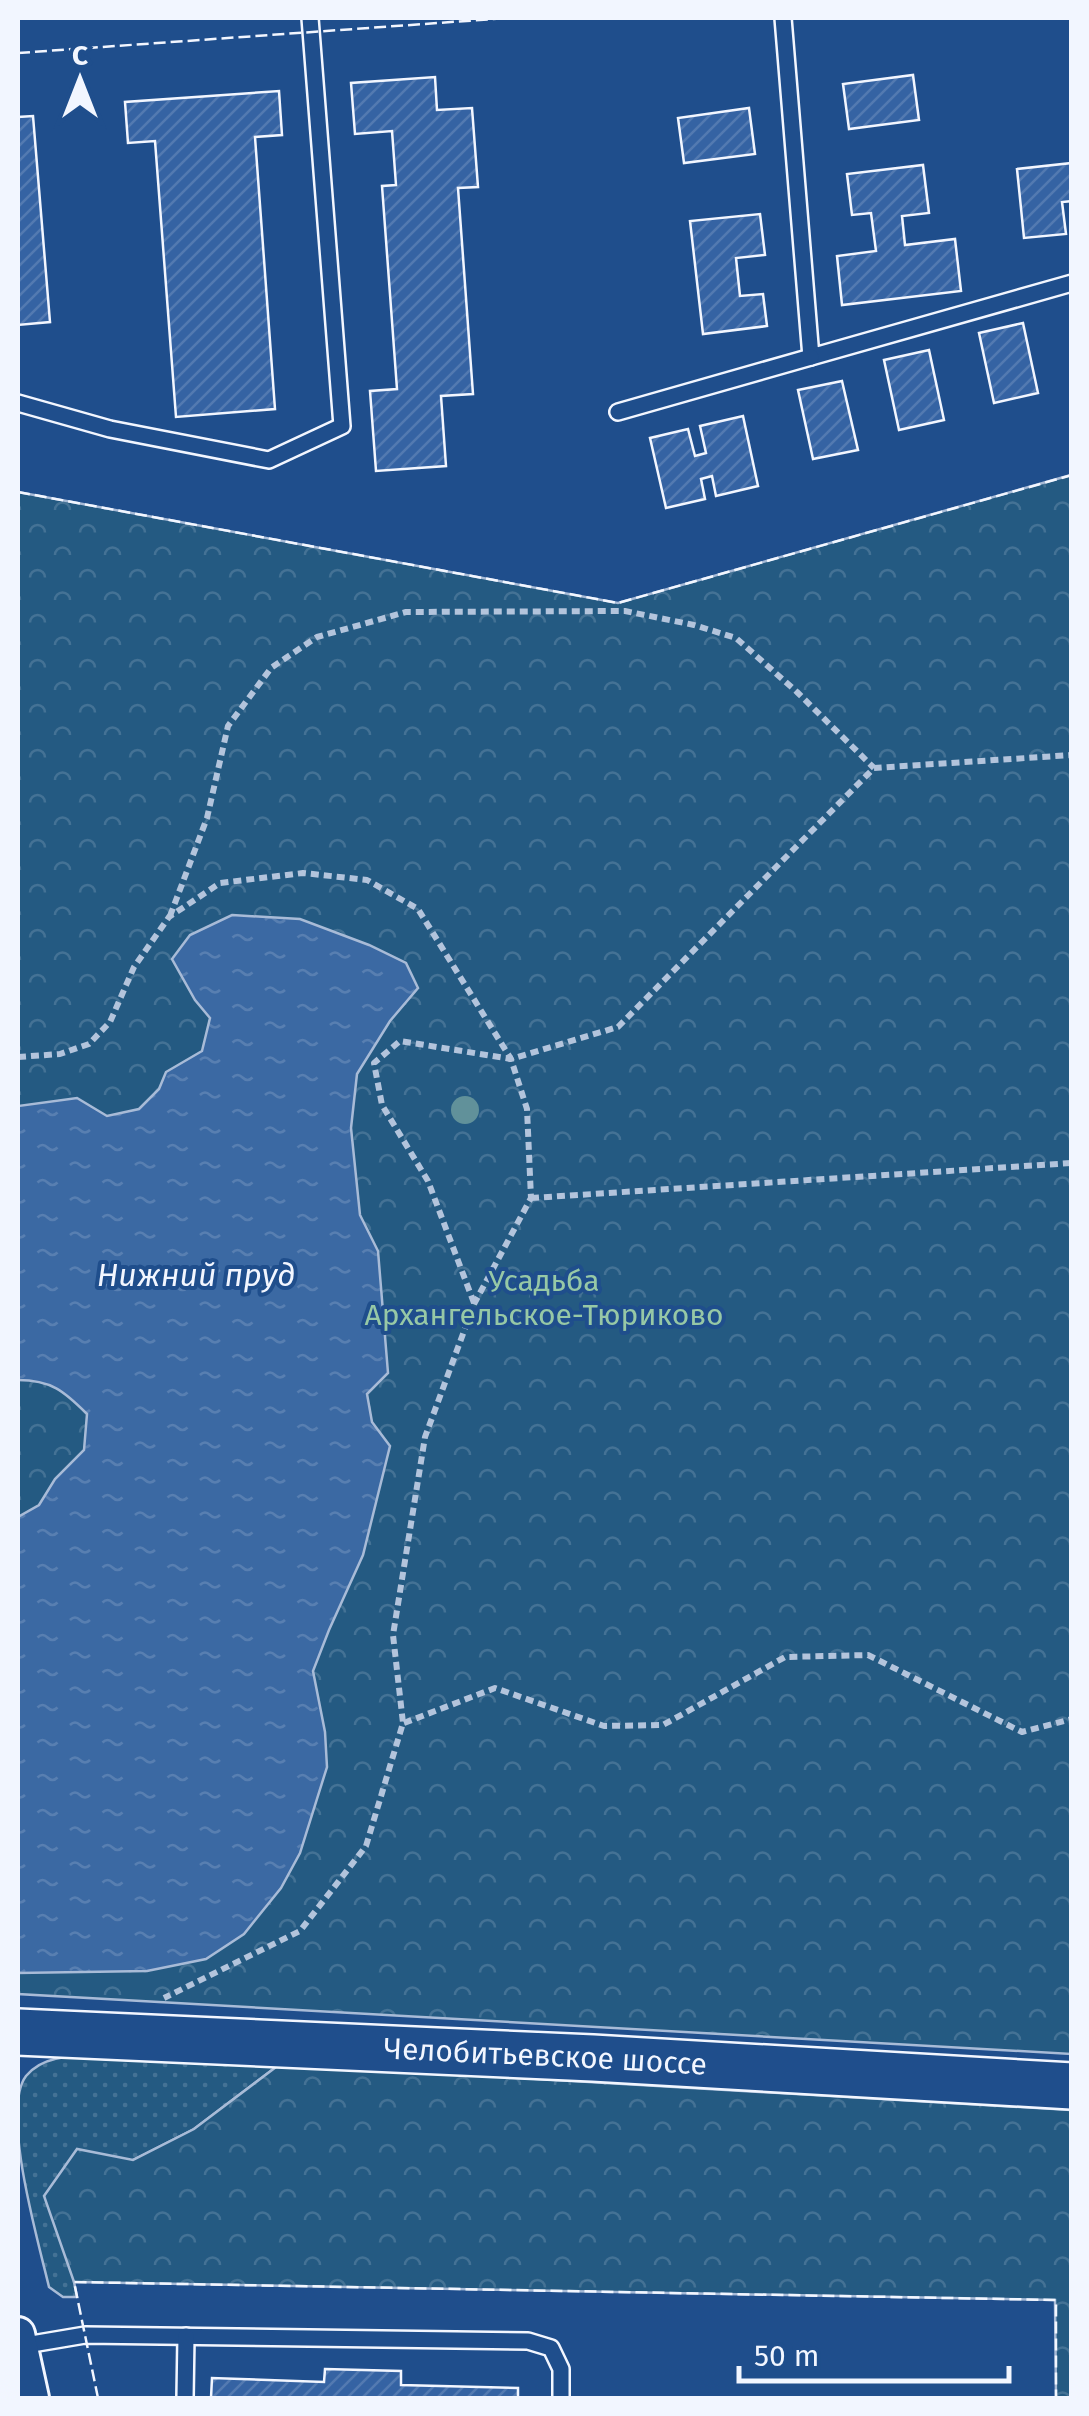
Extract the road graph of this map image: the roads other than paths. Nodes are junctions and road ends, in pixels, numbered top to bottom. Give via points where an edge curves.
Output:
1 (310, 18) edge
2 (783, 18) edge
3 (1072, 282) edge
4 (811, 357) junction
5 (18, 403) edge
6 (618, 412) dead end
7 (18, 2032) edge
8 (1072, 2086) edge
9 (186, 2336) junction
10 (19, 2340) edge
11 (32, 2398) edge
12 (185, 2398) edge
13 (561, 2398) edge

1 - 5 lane via 342,426 270,460 110,429
2 - 4 lane
3 - 4 lane
4 - 6 lane
7 - 8 street, Челобитьевское шоссе
9 - 10 lane
9 - 12 lane
9 - 13 lane via 528,2340 551,2348 561,2370
10 - 11 street

